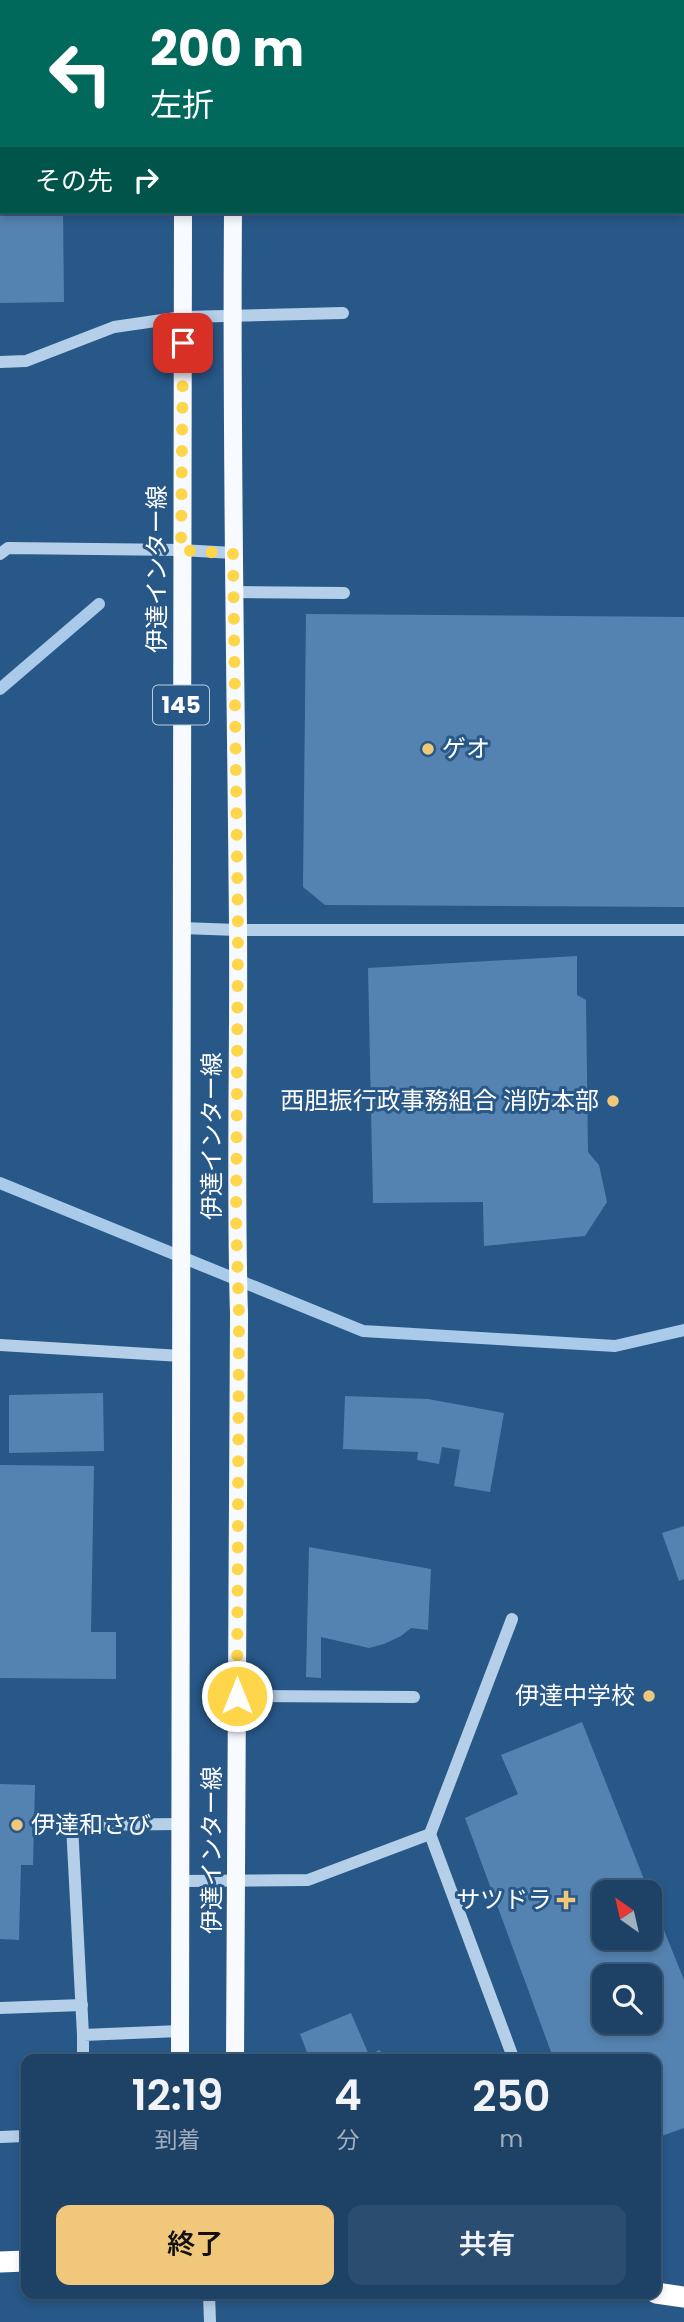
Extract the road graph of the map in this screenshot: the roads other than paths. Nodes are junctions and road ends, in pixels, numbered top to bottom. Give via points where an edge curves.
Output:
1 (183, 214) edge
2 (233, 214) edge
3 (343, 313) dead end
4 (232, 316) junction
5 (183, 317) junction
6 (0, 362) edge
7 (181, 550) junction
8 (0, 554) edge
9 (233, 554) junction
10 (234, 592) junction
11 (344, 593) dead end
12 (181, 928) junction
13 (238, 930) junction
14 (684, 930) edge
15 (0, 1345) edge
16 (181, 1356) junction
17 (512, 1619) dead end
18 (237, 1696) junction
19 (414, 1697) dead end
20 (180, 1824) junction
21 (430, 1834) junction
22 (236, 1880) junction
23 (180, 1881) junction
24 (82, 2005) junction
25 (0, 2008) edge
26 (180, 2031) junction
27 (83, 2035) junction
28 (83, 2054) edge
29 (180, 2054) edge
30 (235, 2054) edge
31 (511, 2054) edge
32 (21, 2136) edge
33 (0, 2137) edge
34 (21, 2261) edge
35 (0, 2262) edge
36 (661, 2294) edge
37 (684, 2297) edge
38 (209, 2299) edge
39 (210, 2322) edge

1 - 5 main road, 伊達インター線 / 145
2 - 4 main road, 伊達インター線 / 145
3 - 4 street
4 - 5 street
4 - 9 main road, 伊達インター線 / 145
5 - 6 street via 114,327 26,361
5 - 7 main road, 伊達インター線 / 145
7 - 8 street via 8,548
7 - 9 street
7 - 12 main road, 伊達インター線 / 145
9 - 10 main road, 伊達インター線 / 145
10 - 11 street
10 - 13 main road, 伊達インター線 / 145
12 - 13 street
12 - 16 main road, 伊達インター線 / 145
13 - 14 street
13 - 18 main road, 伊達インター線 / 145
15 - 16 street
16 - 20 main road, 伊達インター線 / 145
17 - 21 street
18 - 19 street
18 - 22 main road, 伊達インター線 / 145
20 - 23 main road, 伊達インター線 / 145
20 - 24 street via 72,1825
21 - 22 street via 308,1880
21 - 31 street
22 - 23 street
22 - 30 main road, 伊達インター線 / 145
23 - 26 main road, 伊達インター線 / 145
24 - 25 street
24 - 27 street
26 - 27 street
26 - 29 main road, 伊達インター線 / 145
27 - 28 street
32 - 33 street
34 - 35 highway
36 - 37 highway
38 - 39 street

